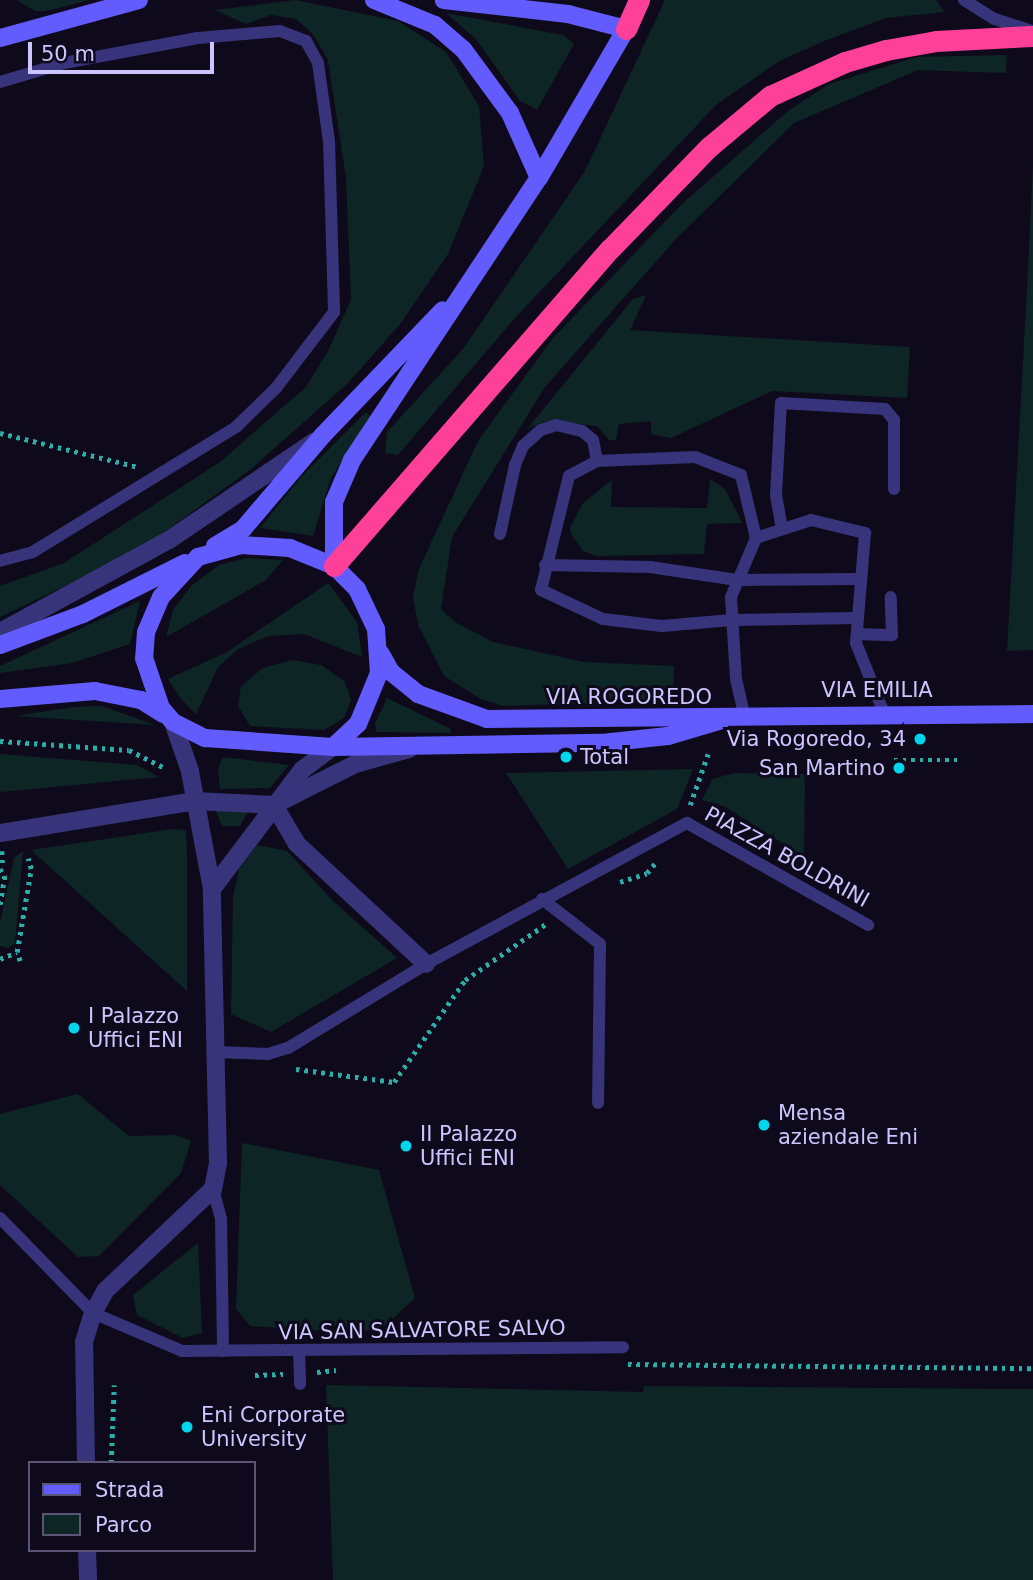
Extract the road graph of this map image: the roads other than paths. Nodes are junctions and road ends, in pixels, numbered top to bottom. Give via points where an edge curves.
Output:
1 (136, 0) edge
2 (374, 0) edge
3 (444, 0) edge
4 (639, 0) edge
5 (964, 0) edge
6 (626, 29) junction
7 (1033, 33) edge
8 (0, 38) edge
9 (0, 82) edge
10 (540, 178) junction
11 (482, 266) junction
12 (323, 435) junction
13 (597, 461) junction
14 (894, 489) dead end
15 (782, 529) junction
16 (500, 534) dead end
17 (755, 538) junction
18 (198, 557) junction
19 (0, 561) edge
20 (545, 565) junction
21 (334, 566) junction
22 (861, 579) junction
23 (737, 580) junction
24 (891, 597) dead end
25 (858, 618) junction
26 (732, 620) junction
27 (0, 632) edge
28 (857, 634) junction
29 (0, 645) edge
30 (380, 650) junction
31 (0, 699) edge
32 (884, 713) junction
33 (1033, 714) edge
34 (745, 718) junction
35 (722, 720) junction
36 (173, 722) junction
37 (333, 747) junction
38 (415, 747) junction
39 (195, 801) junction
40 (274, 805) junction
41 (0, 833) edge
42 (212, 889) junction
43 (542, 898) junction
44 (868, 925) dead end
45 (426, 964) junction
46 (215, 1052) junction
47 (598, 1103) dead end
48 (214, 1189) junction
49 (0, 1218) edge
50 (93, 1313) junction
51 (622, 1347) dead end
52 (299, 1350) junction
53 (223, 1351) junction
54 (300, 1378) road end
55 (86, 1461) edge
56 (87, 1552) edge
57 (88, 1580) edge

1 - 8 street
2 - 10 street via 435,25 463,49 510,113
3 - 6 street via 568,14
4 - 6 highway
5 - 7 lane via 995,19
6 - 10 street
7 - 21 highway via 886,50 807,78 760,104 709,147 610,249
9 - 19 lane via 64,63 198,38 280,31 306,41 318,63 329,141 334,312 276,388 236,427 33,552
10 - 11 street
11 - 12 street
11 - 21 street via 352,460 334,502
12 - 18 street via 243,529
12 - 27 street via 169,540
13 - 16 lane via 593,440 582,431 556,425 541,430 523,446 515,465
13 - 17 lane via 695,457 741,475
13 - 20 lane via 569,476
14 - 15 lane via 894,420 885,409 780,403 776,495
15 - 17 lane
15 - 22 lane via 811,520 865,533
17 - 23 lane
18 - 21 street via 224,548 290,548
18 - 29 street via 83,614
18 - 36 street via 161,597 144,646 152,692
20 - 23 lane via 650,567
20 - 26 lane via 541,590 603,619 662,626
21 - 30 street via 365,601
22 - 23 lane
22 - 25 lane
23 - 26 lane via 730,597
24 - 28 lane via 892,635
25 - 26 lane
25 - 28 lane
26 - 34 lane via 736,679
28 - 32 lane
30 - 35 street, VIA ROGOREDO via 391,673 418,694 487,719
30 - 37 street via 379,673 367,705 353,730
31 - 36 street via 109,693 148,704
32 - 33 street, VIA EMILIA
32 - 34 street, VIA EMILIA
34 - 35 street, VIA EMILIA
35 - 38 street, VIA ROGOREDO via 642,741
36 - 37 street via 205,738 232,743
36 - 39 street
37 - 38 street, VIA ROGOREDO
37 - 40 street via 302,770
38 - 40 street via 355,764
39 - 40 street
39 - 41 street
39 - 42 street
40 - 42 street
40 - 45 street via 297,844
42 - 46 street
43 - 44 lane, PIAZZA BOLDRINI via 684,824
43 - 45 lane
43 - 47 lane via 600,944
45 - 46 lane via 288,1048 268,1054
46 - 48 street via 218,1163
48 - 50 street via 105,1291
48 - 53 lane via 221,1219
49 - 50 lane
50 - 53 lane, VIA SAN SALVATORE SALVO via 182,1351
50 - 55 street via 84,1342
51 - 52 lane, VIA SAN SALVATORE SALVO
52 - 53 lane, VIA SAN SALVATORE SALVO
52 - 54 lane
56 - 57 street

